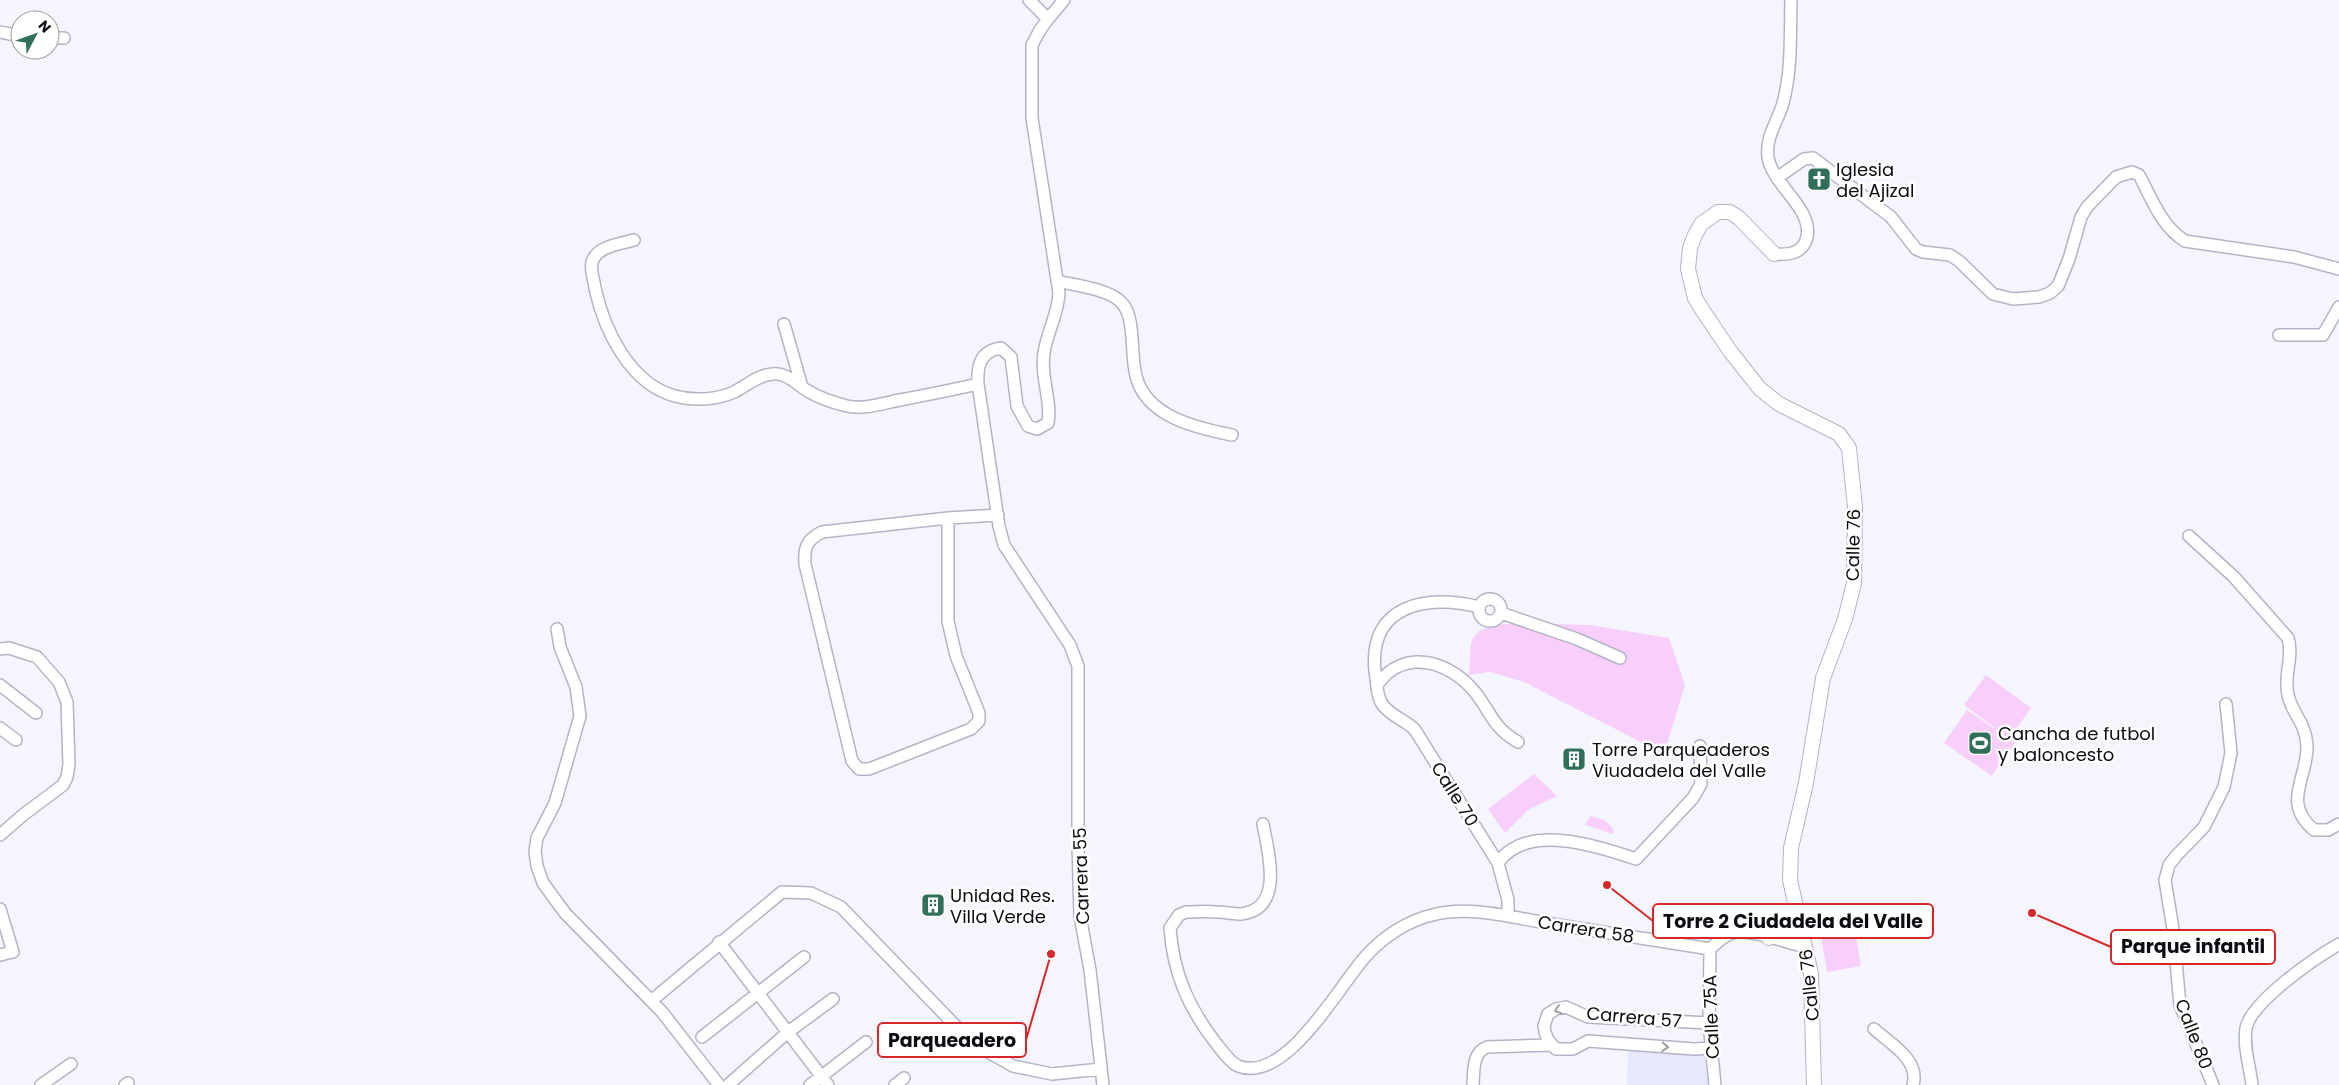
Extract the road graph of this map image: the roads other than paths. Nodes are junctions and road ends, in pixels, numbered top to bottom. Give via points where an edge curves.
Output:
1 (1029, 0) edge
2 (1064, 0) edge
3 (1791, 0) edge
4 (1048, 19) junction
5 (60, 38) edge
6 (64, 38) dead end
7 (1777, 178) junction
8 (634, 240) dead end
9 (1774, 254) joint
10 (2339, 269) edge
11 (1057, 281) junction
12 (2339, 306) edge
13 (784, 324) dead end
14 (2279, 335) dead end
15 (978, 384) junction
16 (802, 387) junction
17 (1232, 435) dead end
18 (998, 515) junction
19 (948, 518) junction
20 (2189, 536) dead end
21 (557, 630) dead end
22 (0, 650) edge
23 (1620, 658) dead end
24 (0, 685) edge
25 (1377, 686) junction
26 (2226, 704) dead end
27 (36, 713) dead end
28 (0, 728) edge
29 (16, 740) dead end
30 (1518, 742) dead end
31 (1700, 746) dead end
32 (1263, 824) dead end
33 (2339, 824) edge
34 (0, 835) edge
35 (1498, 863) junction
36 (1795, 909) junction
37 (0, 910) edge
38 (1508, 916) junction
39 (1763, 937) junction
40 (719, 942) junction
41 (2339, 944) edge
42 (1806, 947) junction
43 (1710, 949) junction
44 (0, 955) edge
45 (804, 957) dead end
46 (757, 992) junction
47 (833, 999) dead end
48 (650, 1001) junction
49 (1709, 1023) junction
50 (1874, 1029) dead end
51 (788, 1032) junction
52 (702, 1037) dead end
53 (866, 1042) dead end
54 (1551, 1045) junction
55 (1710, 1048) junction
56 (71, 1064) dead end
57 (1101, 1069) junction
58 (825, 1081) edge
59 (40, 1085) edge
60 (719, 1085) edge
61 (728, 1085) edge
62 (810, 1085) edge
63 (1103, 1085) edge
64 (1473, 1085) edge
65 (1715, 1085) edge
66 (1814, 1085) edge
67 (1913, 1085) edge
68 (2213, 1085) edge
69 (2252, 1085) edge

1 - 4 street
2 - 4 street
3 - 7 street via 1786,87 1768,153
4 - 11 street via 1032,45 1032,118
5 - 6 street
7 - 9 street, Calle 76 via 1805,219 1807,238 1801,250
7 - 10 street via 1804,159 1813,158 1892,217 1916,249 1950,255 1992,294 2013,299 2039,297 2058,286 2087,207 2116,177 2132,172 2139,175 2146,193 2172,231 2185,241 2294,257
8 - 16 street via 602,250 592,261 592,272 607,325 621,352 633,369 652,386 674,396 708,398 733,393 771,374 784,375
9 - 36 street, Calle 76 via 1739,218 1730,212 1718,212 1701,224 1695,235 1688,269 1695,298 1760,389 1779,404 1839,434 1849,448 1855,507 1854,583 1846,619 1823,678 1792,848 1790,880
11 - 15 street via 1058,308 1044,354 1044,382 1050,411 1048,423 1037,429 1028,426 1017,406 1011,358 1000,348 986,353 978,363
11 - 17 street via 1110,294 1124,305 1131,326 1136,376 1148,398 1167,414 1194,427
12 - 14 street via 2323,335
13 - 16 street
15 - 16 street via 860,408 833,401
15 - 18 street
18 - 19 street
18 - 57 street, Carrera 55 via 1004,545 1070,645 1078,666 1080,916 1090,970
19 - 19 street via 948,621 956,656 979,720 971,729 869,769 859,769 852,761 805,564 806,544 822,532
20 - 33 street via 2234,576 2288,638 2288,696 2302,723 2307,746 2297,794 2298,804 2302,818 2314,830 2328,830
21 - 48 street via 560,647 576,687 580,716 555,803 537,838 537,866 543,883 565,913
22 - 34 street via 10,648 37,657 59,682 67,702 69,764 63,785
23 - 25 street, Calle 70 via 1577,639 1501,613 1493,621 1487,621 1479,613 1479,607 1430,601 1415,605 1384,625 1377,637 1374,664
24 - 27 street
25 - 30 street via 1393,668 1410,662 1448,670 1474,691 1499,729
25 - 35 street, Calle 70 via 1381,703 1387,710 1415,730
26 - 68 street, Calle 80 via 2231,752 2224,787 2204,827 2169,865 2165,880 2174,929 2180,1005
28 - 29 street
31 - 35 street via 1701,784 1693,798 1636,859 1596,847 1537,840 1522,843 1506,853
32 - 38 street, Carrera 58 via 1272,875 1263,901 1241,914 1186,912 1170,928 1176,972 1186,998 1213,1040 1239,1066 1252,1069 1262,1066 1298,1044 1365,957 1398,929 1423,917 1444,912
35 - 38 street, Calle 70 via 1508,900
36 - 39 street via 1785,929
36 - 42 street, Calle 76
37 - 44 street via 13,952
38 - 43 street, Carrera 58
39 - 42 street
39 - 43 street via 1744,932 1731,934
40 - 46 street
40 - 48 street
40 - 57 street via 782,892 811,893 841,907 972,1043 1013,1066 1052,1074
41 - 69 street via 2264,999 2252,1013 2245,1042
42 - 66 street, Calle 76 via 1811,974
43 - 49 street, Calle 75A
45 - 46 street
46 - 51 street
46 - 52 street
47 - 51 street
48 - 60 street
49 -> 54 street, Carrera 57 via 1588,1017 1561,1007 1552,1011 1546,1020 1545,1032
49 - 55 street, Calle 75A
50 - 67 street via 1912,1063
51 - 58 street
51 - 61 street
53 - 58 street
54 -> 55 street, Carrera 57 via 1564,1050 1588,1041
54 - 64 street via 1481,1049 1476,1057
55 - 65 street, Calle 75A
56 - 59 street
57 - 63 street, Carrera 55
58 - 62 street

